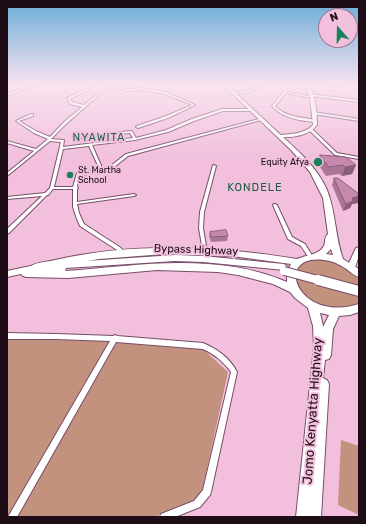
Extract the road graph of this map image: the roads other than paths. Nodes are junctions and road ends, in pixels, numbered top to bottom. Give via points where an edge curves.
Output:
1 (80, 108) edge
2 (187, 108) edge
3 (251, 108) edge
4 (275, 108) edge
5 (313, 108) edge
6 (250, 110) joint
7 (314, 113) junction
8 (32, 114) dead end
9 (260, 120) junction
10 (359, 120) edge
11 (315, 121) junction
12 (138, 127) dead end
13 (311, 130) junction
14 (280, 136) junction
15 (81, 138) dead end
16 (49, 139) junction
17 (135, 139) junction
18 (7, 142) edge
19 (90, 145) junction
20 (61, 148) junction
21 (36, 150) junction
22 (359, 158) edge
23 (214, 166) dead end
24 (102, 171) junction
25 (7, 174) edge
26 (52, 188) junction
27 (76, 188) junction
28 (47, 194) junction
29 (134, 195) dead end
30 (7, 198) edge
31 (75, 203) junction
32 (274, 205) dead end
33 (7, 232) edge
34 (359, 250) edge
35 (205, 252) junction
36 (122, 253) junction
37 (315, 257) junction
38 (339, 261) junction
39 (298, 262) junction
40 (73, 266) junction
41 (351, 267) junction
42 (34, 268) junction
43 (7, 274) edge
44 (26, 274) junction
45 (359, 274) edge
46 (359, 288) edge
47 (294, 289) junction
48 (359, 291) edge
49 (313, 306) junction
50 (359, 308) edge
51 (335, 312) junction
52 (7, 336) edge
53 (116, 338) junction
54 (12, 517) edge
55 (164, 517) edge
56 (304, 517) edge
57 (313, 517) edge

1 - 16 street
2 - 12 street
3 - 14 highway
4 - 11 street via 285,115
5 - 7 street
6 - 9 highway
6 - 17 street via 223,110 167,131
7 - 10 street
7 - 11 street
8 - 16 street via 17,121
9 - 24 street via 127,155 108,170
9 - 37 highway via 306,164 321,191 331,232 328,247
11 - 13 street
13 - 14 street
13 - 22 street via 336,154
14 - 38 highway via 307,164 324,190 332,223 334,249
15 - 17 street via 131,132
16 - 20 street via 63,141
16 - 21 street
17 - 19 street
18 - 21 street
19 - 20 street
19 - 24 street
20 - 26 street
21 - 25 street
23 - 35 street via 202,212 201,228
24 - 27 street via 78,173
26 - 27 street
26 - 28 street
27 - 31 street
28 - 30 street
28 - 33 street
29 - 31 street
31 - 36 street via 75,210 82,225
32 - 37 street via 290,238 303,245
34 - 41 main road
35 - 36 highway
35 - 39 highway
36 - 42 highway via 77,258
37 - 38 highway
37 - 39 highway
38 - 41 highway
39 - 47 highway via 290,277
40 - 42 main road, Bypass Highway
40 - 44 main road, Bypass Highway
40 - 46 main road, Bypass Highway via 155,259 211,260 284,267
40 - 48 main road, Bypass Highway, bridge via 202,262 284,271
41 - 45 highway
42 - 43 main road, Bypass Highway
43 - 44 main road, Bypass Highway
44 - 47 highway via 67,275 138,268 203,268 259,275
47 - 49 highway
49 - 51 highway
49 - 56 highway, Jomo Kenyatta Highway via 320,347
50 - 51 highway
51 - 57 highway, Jomo Kenyatta Highway via 328,329 325,349
52 - 53 street
53 - 54 street
53 - 55 street via 203,346 213,349 234,372 207,492 197,504

